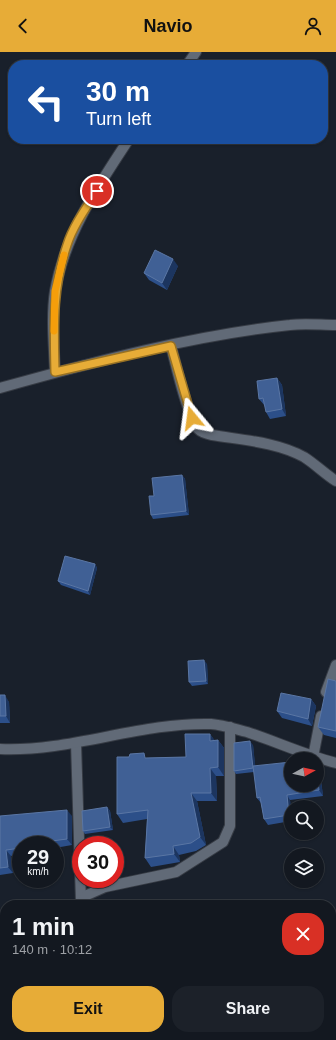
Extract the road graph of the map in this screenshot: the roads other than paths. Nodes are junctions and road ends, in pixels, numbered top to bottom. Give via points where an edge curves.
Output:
1 (126, 144) edge
2 (336, 325) edge
3 (171, 346) junction
4 (55, 372) junction
5 (0, 388) edge
6 (336, 482) edge
7 (336, 665) edge
8 (230, 727) junction
9 (76, 743) junction
10 (0, 749) edge
11 (302, 752) edge
12 (314, 752) edge
13 (324, 760) edge
14 (336, 763) edge
15 (80, 900) edge
16 (83, 900) edge

1 - 4 street via 81,216 67,244 55,291
2 - 3 street via 292,324
3 - 4 street
3 - 6 street via 192,418 199,429 212,435 288,450 304,458
4 - 5 street
7 - 12 street via 327,686
8 - 9 street via 213,724 172,725
8 - 11 street
8 - 16 street via 230,826 224,842 176,872 105,887 87,895
9 - 10 street via 36,749
9 - 15 street
13 - 14 street

